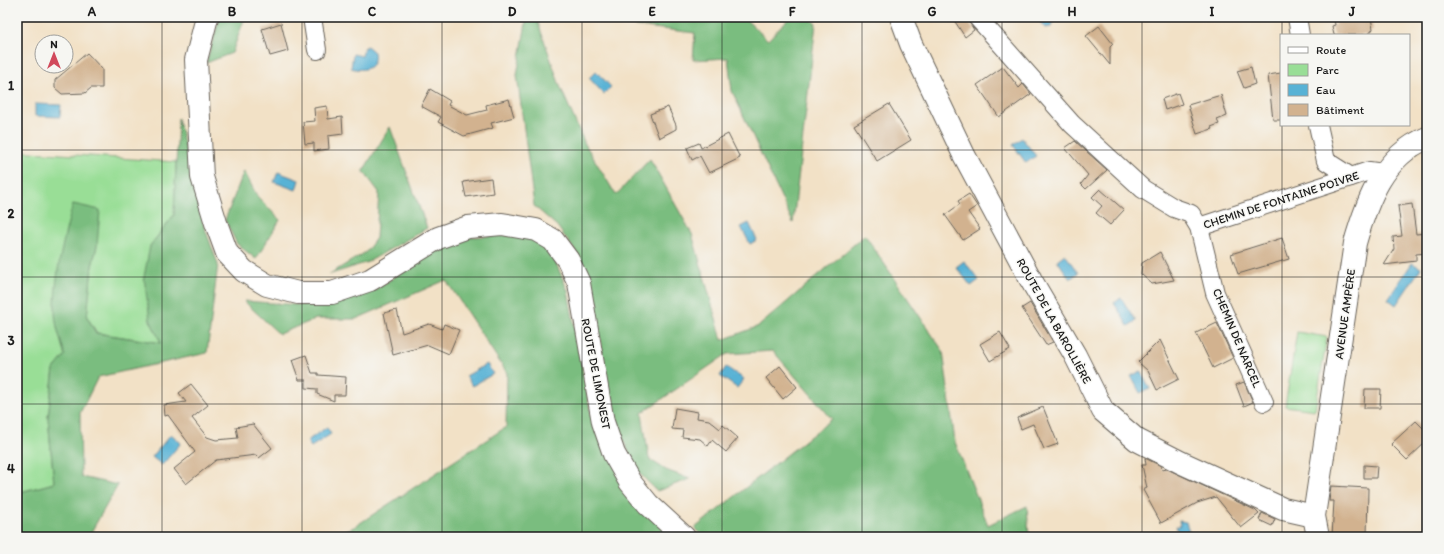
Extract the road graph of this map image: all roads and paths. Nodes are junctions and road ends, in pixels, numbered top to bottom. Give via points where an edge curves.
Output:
1 (207, 17) edge
2 (312, 17) edge
3 (901, 17) edge
4 (976, 17) edge
5 (1297, 17) edge
6 (1300, 34) edge
7 (317, 50) dead end
8 (1318, 126) edge
9 (1427, 138) edge
10 (1383, 173) junction
11 (1351, 177) junction
12 (1199, 227) junction
13 (1264, 402) dead end
14 (1316, 527) edge
15 (684, 537) edge

1 - 15 street, ROUTE DE LIMONEST via 196,60 202,177 227,253 244,271 267,285 298,292 332,293 370,280 438,238 468,227 502,224 536,230 553,240 568,260 579,282 603,422 614,454 630,482 648,504
2 - 7 street
3 - 14 street, ROUTE DE LA BAROLLIÈRE via 911,44 964,155 1031,280 1075,355 1103,411 1138,440
4 - 12 street, CHEMIN DE FONTAINE POIVRE via 1072,124 1143,189 1174,208 1191,214
5 - 6 street
8 - 11 street via 1326,161
9 - 10 street, AVENUE AMPÈRE via 1401,153
10 - 11 street, CHEMIN DE FONTAINE POIVRE via 1369,171
10 - 14 street, AVENUE AMPÈRE via 1364,212 1355,243
11 - 12 street, CHEMIN DE FONTAINE POIVRE
12 - 13 street, CHEMIN DE NARCEL via 1215,293

